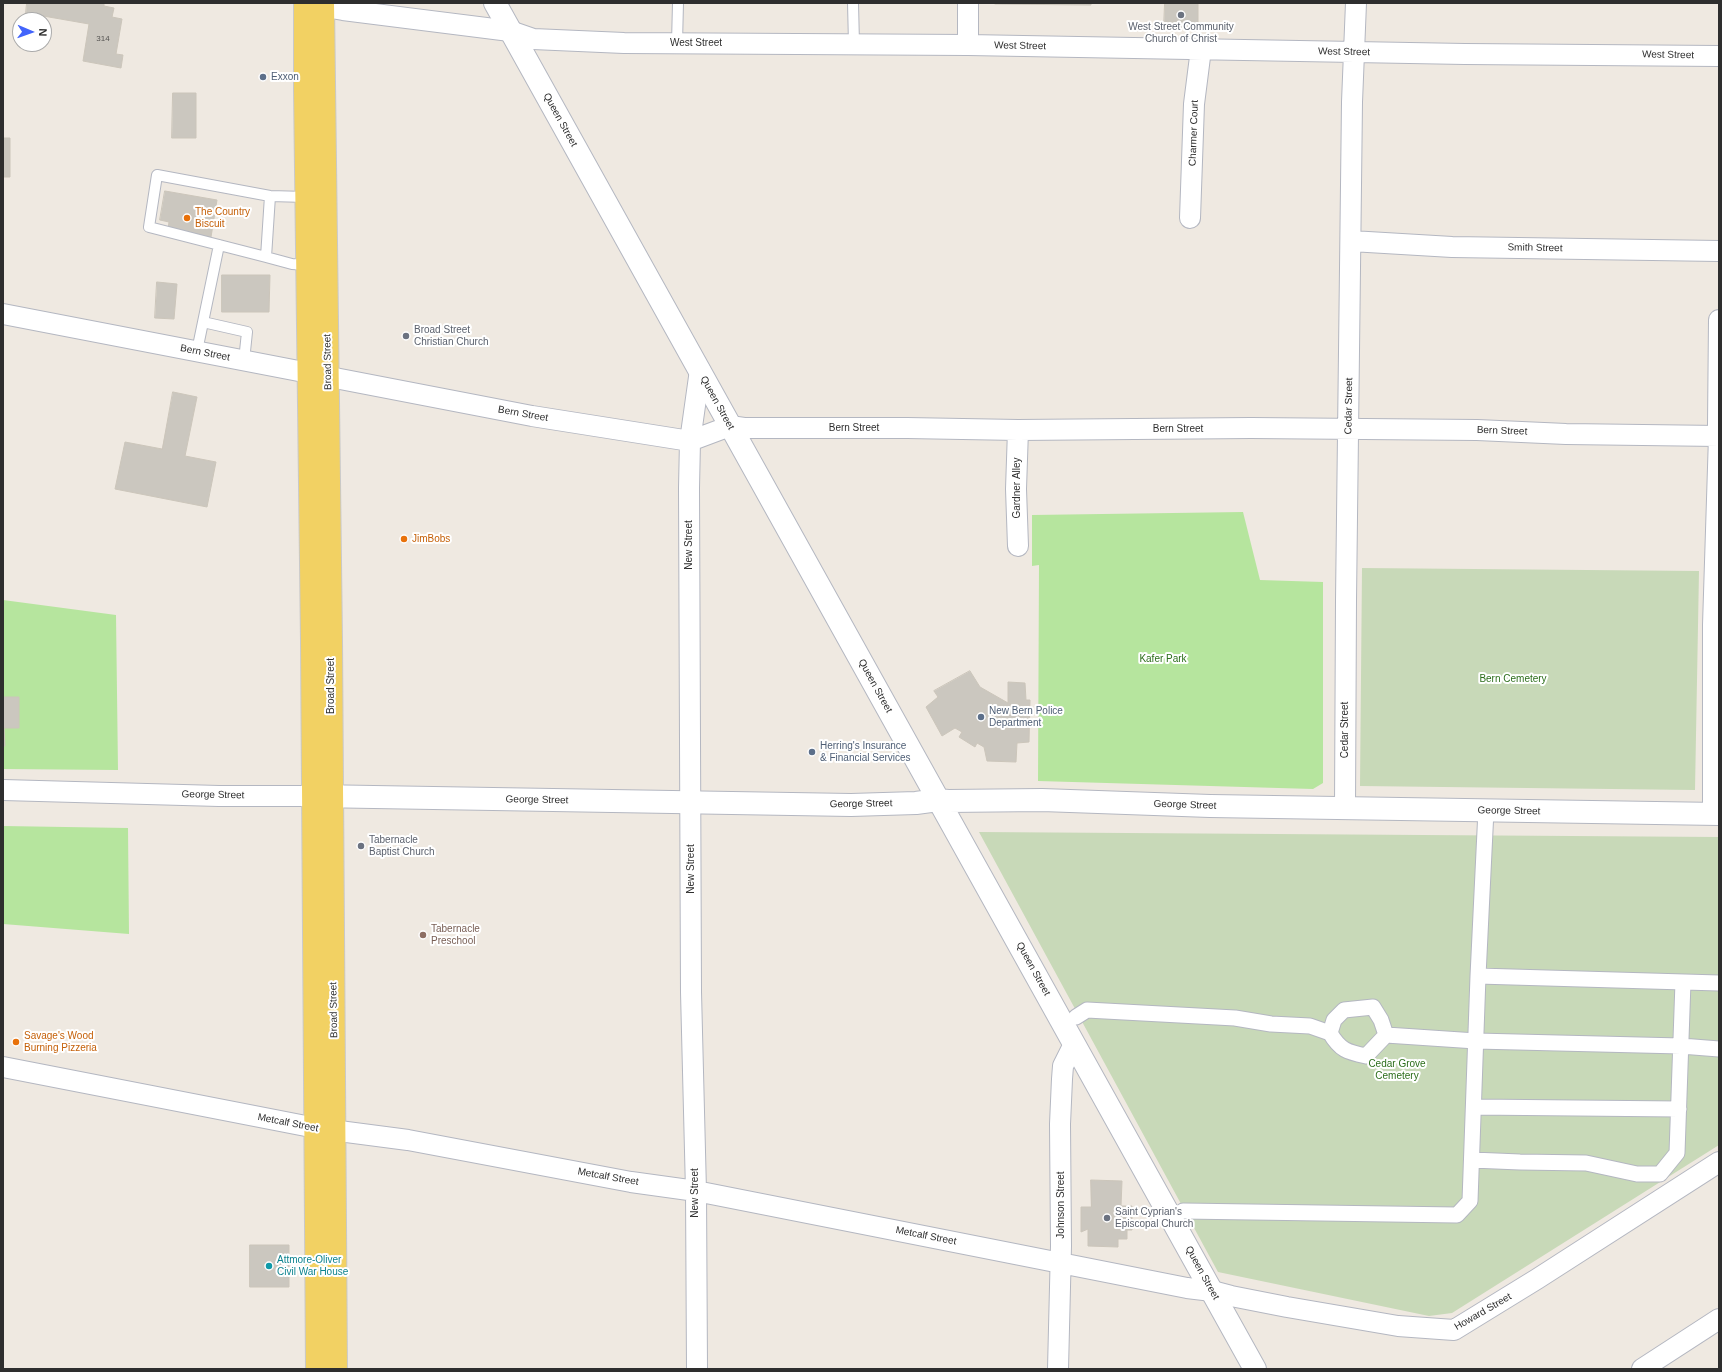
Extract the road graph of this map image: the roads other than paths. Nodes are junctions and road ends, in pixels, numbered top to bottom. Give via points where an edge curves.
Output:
1 (495, 3) edge
2 (678, 3) edge
3 (853, 3) edge
4 (968, 3) edge
5 (1356, 3) edge
6 (312, 4) edge
7 (510, 31) junction
8 (677, 43) junction
9 (854, 44) junction
10 (968, 45) junction
11 (1200, 49) junction
12 (1355, 52) junction
13 (1719, 56) edge
14 (270, 196) junction
15 (306, 197) junction
16 (1190, 218) dead end
17 (1351, 241) junction
18 (219, 245) junction
19 (1719, 250) edge
20 (266, 257) junction
21 (307, 265) junction
22 (3, 314) edge
23 (1719, 320) edge
24 (203, 322) junction
25 (197, 351) junction
26 (244, 361) junction
27 (700, 370) junction
28 (319, 375) junction
29 (730, 426) junction
30 (1018, 430) junction
31 (1348, 430) junction
32 (1719, 436) edge
33 (690, 441) junction
34 (1018, 546) dead end
35 (1717, 555) edge
36 (3, 790) edge
37 (322, 796) junction
38 (938, 800) junction
39 (691, 802) junction
40 (1345, 808) junction
41 (1486, 810) junction
42 (1716, 814) edge
43 (1478, 976) junction
44 (1683, 982) junction
45 (1719, 983) edge
46 (1076, 1017) dead end
47 (1330, 1033) junction
48 (1386, 1035) junction
49 (1476, 1041) junction
50 (1074, 1044) junction
51 (1681, 1046) junction
52 (1719, 1049) edge
53 (3, 1067) edge
54 (1474, 1107) junction
55 (1679, 1109) junction
56 (325, 1130) junction
57 (1472, 1160) junction
58 (1719, 1162) edge
59 (696, 1191) junction
60 (1183, 1211) dead end
61 (1060, 1263) junction
62 (1212, 1291) junction
63 (1719, 1319) edge
64 (317, 1369) edge
65 (336, 1369) edge
66 (697, 1369) edge
67 (1058, 1369) edge
68 (1255, 1369) edge
69 (1642, 1369) edge

1 - 7 street, Queen Street
2 - 8 lane
3 - 9 lane
4 - 10 street
5 - 12 street, Cedar Street
6 - 7 street, West Street
6 - 15 main road, Broad Street
6 - 28 main road, Broad Street
7 - 8 street, West Street via 533,39 624,44
7 - 27 street, Queen Street
8 - 9 street, West Street
9 - 10 street, West Street
10 - 11 street, West Street
11 - 12 street, West Street
11 - 16 street, Charmer Court via 1194,104
12 - 13 street, West Street
12 - 17 street, Cedar Street
14 - 15 lane
14 - 18 lane via 157,175 149,227
14 - 20 lane
15 - 21 main road, Broad Street
17 - 19 street, Smith Street via 1452,247
17 - 31 street, Cedar Street
18 - 20 lane
18 - 24 lane
20 - 21 lane
21 - 28 main road, Broad Street
22 - 25 street, Bern Street
23 - 32 street
24 - 25 lane
24 - 26 lane via 247,332
25 - 26 street, Bern Street
26 - 28 street, Bern Street
27 - 29 street, Queen Street
27 - 33 street, New Street
28 - 33 street, Bern Street via 532,416
28 - 37 main road, Broad Street
29 - 30 street, Bern Street
29 - 33 street, Bern Street
29 - 38 street, Queen Street
30 - 31 street, Bern Street
30 - 34 street, Gardner Alley
31 - 32 street, Bern Street via 1477,430
31 - 40 street, Cedar Street
32 - 35 street
33 - 39 street, New Street via 688,642
35 - 42 street via 1713,625
36 - 37 street, George Street
37 - 39 street, George Street
37 - 56 main road, Broad Street
38 - 39 street, George Street via 851,805
38 - 40 street, George Street via 1042,800
38 - 50 street, Queen Street
39 - 59 street, New Street via 691,992
40 - 41 street, George Street
41 - 42 street, George Street
41 - 43 street
43 - 44 street
43 - 49 street
44 - 45 street
44 - 51 street
46 - 47 street via 1087,1010 1235,1018 1271,1024 1310,1026
47 - 48 street via 1337,1045 1346,1051 1366,1056
47 - 48 street via 1334,1020 1344,1010 1373,1007
48 - 49 street
49 - 51 street
49 - 54 street
50 - 61 street, Johnson Street via 1063,1066 1062,1079
50 - 62 street, Queen Street
51 - 52 street
51 - 55 street
53 - 56 street, Metcalf Street
54 - 55 street
54 - 57 street
55 - 57 street via 1677,1153 1660,1174 1637,1174 1586,1163
56 - 59 street, Metcalf Street via 408,1140 631,1182
56 - 64 main road, Broad Street
56 - 65 main road, Broad Street
57 - 60 street via 1470,1201 1457,1215
58 - 62 street, Howard Street via 1454,1330 1391,1325
59 - 61 street, Metcalf Street
59 - 66 street, New Street
61 - 62 street, Metcalf Street
61 - 67 street, Johnson Street
62 - 68 street, Queen Street
63 - 69 street

